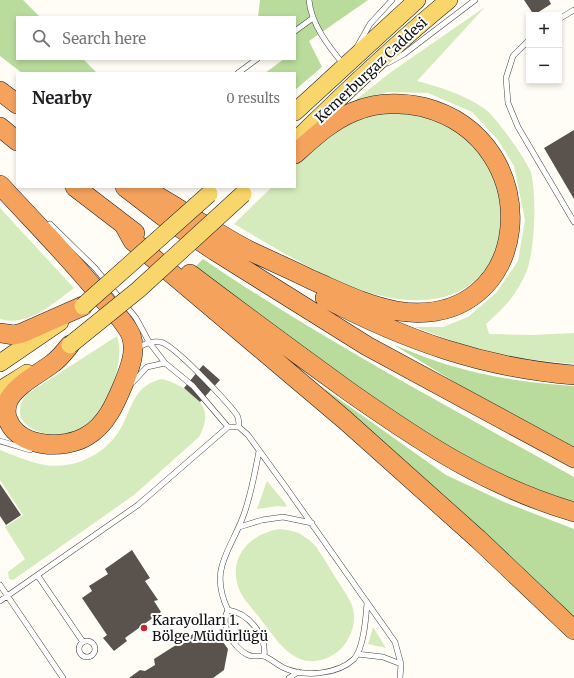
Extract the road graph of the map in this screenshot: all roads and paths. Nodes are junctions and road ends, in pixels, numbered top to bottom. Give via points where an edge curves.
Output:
1 (309, 0) edge
2 (392, 0) edge
3 (417, 0) edge
4 (449, 0) edge
5 (475, 0) edge
6 (574, 10) edge
7 (562, 17) edge
8 (313, 18) junction
9 (296, 30) edge
10 (526, 43) edge
11 (256, 60) edge
12 (349, 61) junction
13 (370, 68) junction
14 (239, 72) edge
15 (0, 91) edge
16 (16, 103) edge
17 (296, 111) edge
18 (0, 127) edge
19 (16, 139) edge
20 (296, 140) edge
21 (296, 153) edge
22 (0, 185) edge
23 (76, 188) edge
24 (126, 188) edge
25 (141, 188) edge
26 (248, 189) edge
27 (213, 191) edge
28 (47, 222) dead end
29 (574, 222) edge
30 (124, 225) junction
31 (250, 251) junction
32 (83, 306) junction
33 (0, 333) edge
34 (149, 342) junction
35 (70, 345) junction
36 (133, 352) junction
37 (165, 363) junction
38 (0, 364) edge
39 (574, 375) edge
40 (131, 386) dead end
41 (0, 390) edge
42 (118, 410) dead end
43 (111, 422) dead end
44 (228, 427) junction
45 (239, 427) junction
46 (0, 441) edge
47 (37, 451) dead end
48 (259, 451) junction
49 (574, 458) edge
50 (574, 512) edge
51 (312, 523) junction
52 (239, 527) junction
53 (38, 576) junction
54 (0, 585) edge
55 (8, 596) junction
56 (0, 602) edge
57 (368, 602) junction
58 (228, 610) junction
59 (574, 630) edge
60 (83, 642) dead end
61 (357, 654) junction
62 (264, 656) junction
63 (401, 664) junction
64 (298, 672) junction
65 (63, 678) edge
66 (289, 678) edge
67 (400, 678) edge

1 - 8 lane
2 - 12 lane via 370,24
3 - 12 main road, Kemerburgaz Caddesi
4 - 13 main road, Kemerburgaz Caddesi
5 - 13 lane via 404,54 385,64
6 - 7 lane
8 - 9 lane
8 - 12 lane via 330,48
10 - 29 lane via 513,56 506,78 508,103 518,127
11 - 14 lane
12 - 17 main road, Kemerburgaz Caddesi
13 - 20 main road, Kemerburgaz Caddesi
15 - 16 highway
18 - 19 highway
21 - 31 highway via 339,119 365,107 393,103 412,105 452,117 482,142 496,160 510,199 512,217 505,253 487,283 475,294 444,309 414,312 384,308 354,298
22 - 36 highway via 82,272 126,327 131,336
23 - 30 highway
24 - 49 highway via 214,251 348,335
25 - 31 highway
26 - 35 main road, bridge via 138,290
27 - 32 main road, bridge
28 - 34 lane via 95,268 136,318
30 - 50 highway via 409,434 491,481
30 - 59 highway via 133,241 345,420 478,539
31 - 39 highway via 288,279 384,328 448,351 518,368
32 - 33 highway via 22,333
32 - 38 main road
34 - 36 lane
34 - 37 lane
34 - 45 lane via 161,342 171,348 203,377 238,417
35 - 36 highway via 9,400 6,415 8,421 17,433 33,441 60,444 75,442 88,436 106,419 129,371
35 - 41 main road
37 - 40 lane via 147,367 134,379
37 - 44 lane via 193,386
42 - 43 lane
44 - 45 lane
44 - 53 lane via 138,505
45 - 48 lane
46 - 47 lane
48 - 51 lane
48 - 52 lane via 250,497
51 - 52 lane via 283,517
51 - 57 lane
52 - 58 lane via 224,554 220,582 222,597
53 - 55 lane
53 - 60 lane
54 - 55 lane
55 - 56 lane
55 - 65 lane
57 - 61 lane
57 - 63 lane via 395,642
58 - 62 lane via 237,611 245,616 254,627 263,639 266,648
58 - 62 lane via 224,621 233,640 248,655
61 - 63 lane via 383,657
61 - 64 lane via 354,659 331,670 320,673
62 - 64 lane via 284,668
63 - 67 lane
64 - 66 lane

